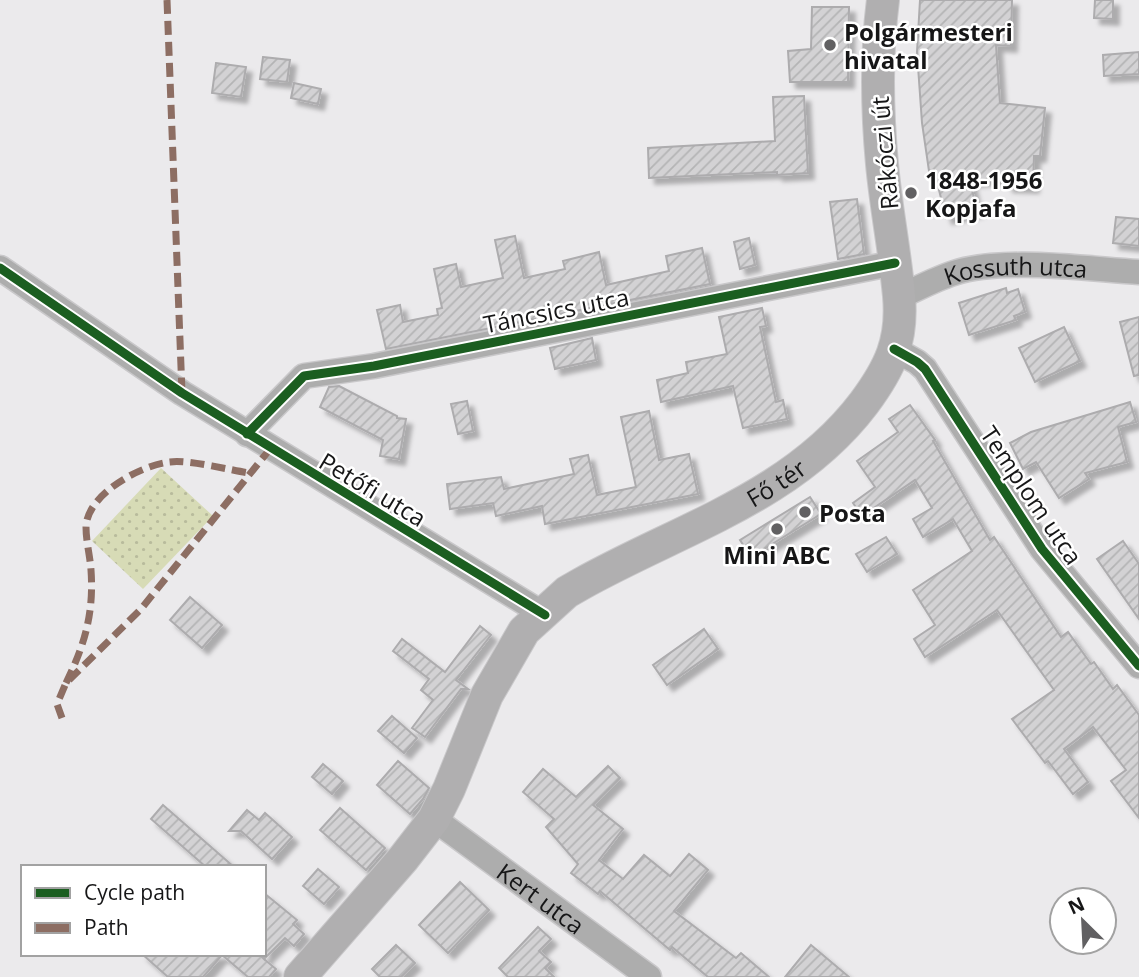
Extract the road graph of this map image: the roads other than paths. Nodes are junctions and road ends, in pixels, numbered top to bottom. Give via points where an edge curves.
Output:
1 (883, 0) edge
2 (895, 263) junction
3 (0, 268) edge
4 (1139, 272) edge
5 (899, 297) junction
6 (894, 349) junction
7 (247, 434) junction
8 (545, 615) junction
9 (1139, 666) edge
10 (434, 819) junction
11 (300, 977) edge
12 (649, 977) edge

1 - 2 main road, Rákóczi út via 878,99
2 - 5 main road, Fő tér
2 - 7 street, Táncsics utca via 304,376
3 - 7 street, Petőfi utca
4 - 5 street, Kossuth utca via 984,267 954,272
5 - 6 main road, Fő tér
6 - 8 main road, Fő tér via 885,373 856,413 789,476 566,592
6 - 9 street, Templom utca via 925,369 1042,549
7 - 8 street, Petőfi utca
8 - 10 main road via 524,631 486,695
10 - 11 main road
10 - 12 street, Kert utca

